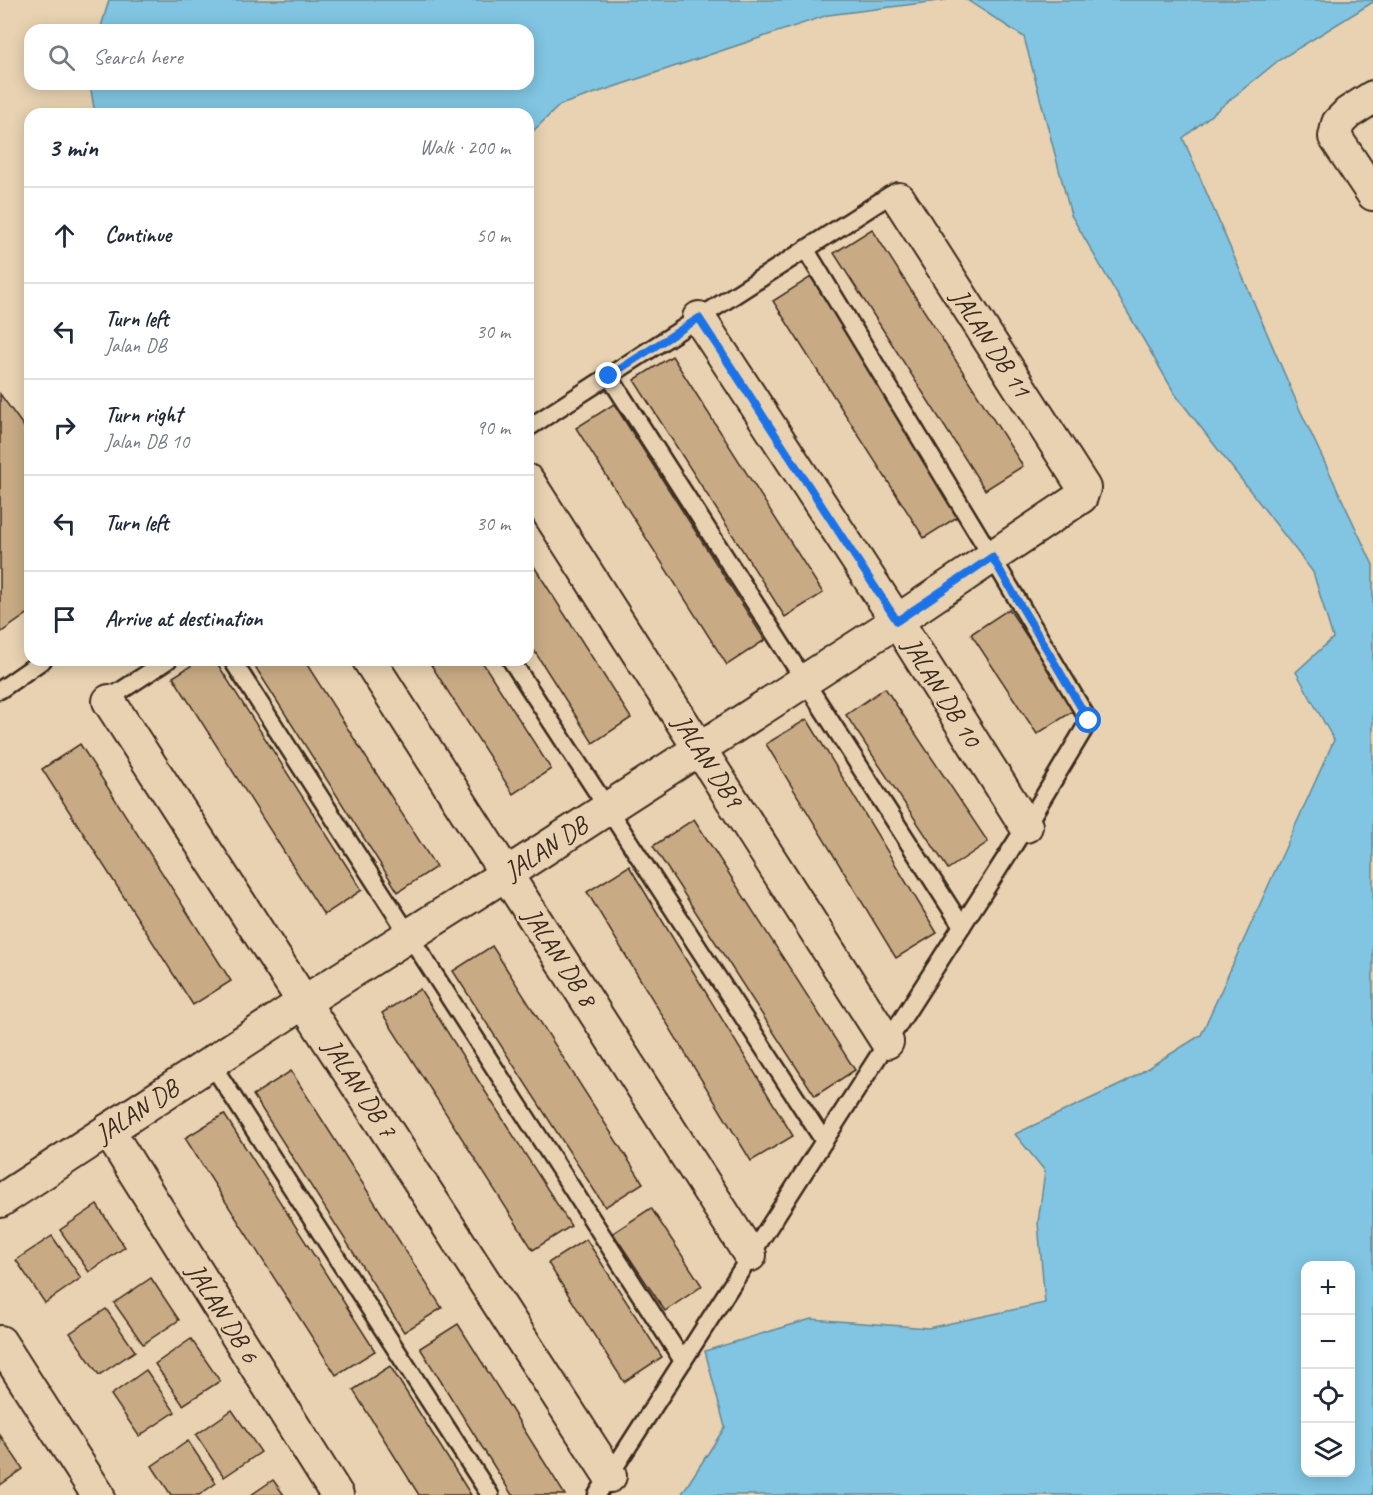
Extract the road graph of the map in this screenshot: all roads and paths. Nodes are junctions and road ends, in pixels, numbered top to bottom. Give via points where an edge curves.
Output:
1 (1373, 97) edge
2 (1373, 194) edge
3 (898, 199) joint
4 (806, 250) junction
5 (699, 318) junction
6 (609, 376) junction
7 (534, 424) edge
8 (1084, 488) joint
9 (534, 490) edge
10 (992, 557) junction
11 (897, 621) junction
12 (35, 666) edge
13 (159, 666) edge
14 (236, 666) edge
15 (373, 666) edge
16 (515, 666) edge
17 (805, 681) junction
18 (0, 690) edge
19 (109, 701) joint
20 (700, 748) junction
21 (608, 808) junction
22 (1026, 826) junction
23 (506, 874) junction
24 (962, 926) junction
25 (409, 935) junction
26 (304, 1002) junction
27 (887, 1042) junction
28 (211, 1063) junction
29 (108, 1130) junction
30 (824, 1141) junction
31 (0, 1201) edge
32 (750, 1255) junction
33 (0, 1342) edge
34 (683, 1361) junction
35 (603, 1485) edge
36 (98, 1495) edge
37 (338, 1495) edge
38 (490, 1495) edge

1 - 2 street via 1338,123 1335,137
3 - 4 lane via 890,195
3 - 8 street, JALAN DB 11
4 - 5 lane
4 - 10 lane
5 - 6 lane
5 - 11 street, JALAN DB 10
6 - 7 lane
6 - 17 lane
8 - 10 street, JALAN DB via 1074,503
9 - 20 street, JALAN DB9
10 - 11 street, JALAN DB
10 - 22 lane via 1089,721
11 - 17 street, JALAN DB
11 - 22 street, JALAN DB 10
12 - 18 lane
13 - 19 lane
14 - 25 lane
15 - 23 street, JALAN DB 8
16 - 21 lane
17 - 20 street, JALAN DB
17 - 24 lane
19 - 26 street, JALAN DB 7
20 - 21 street, JALAN DB
20 - 27 street, JALAN DB9
21 - 23 street, JALAN DB
21 - 30 lane
22 - 24 lane
23 - 25 street, JALAN DB
23 - 32 street, JALAN DB 8
24 - 27 lane
25 - 26 street, JALAN DB
25 - 34 lane
26 - 28 street, JALAN DB
26 - 35 street, JALAN DB 7
27 - 30 lane
28 - 29 street, JALAN DB
28 - 38 lane
29 - 31 street, JALAN DB
29 - 37 street, JALAN DB 6
30 - 32 lane
32 - 34 lane
33 - 36 street
34 - 35 lane

